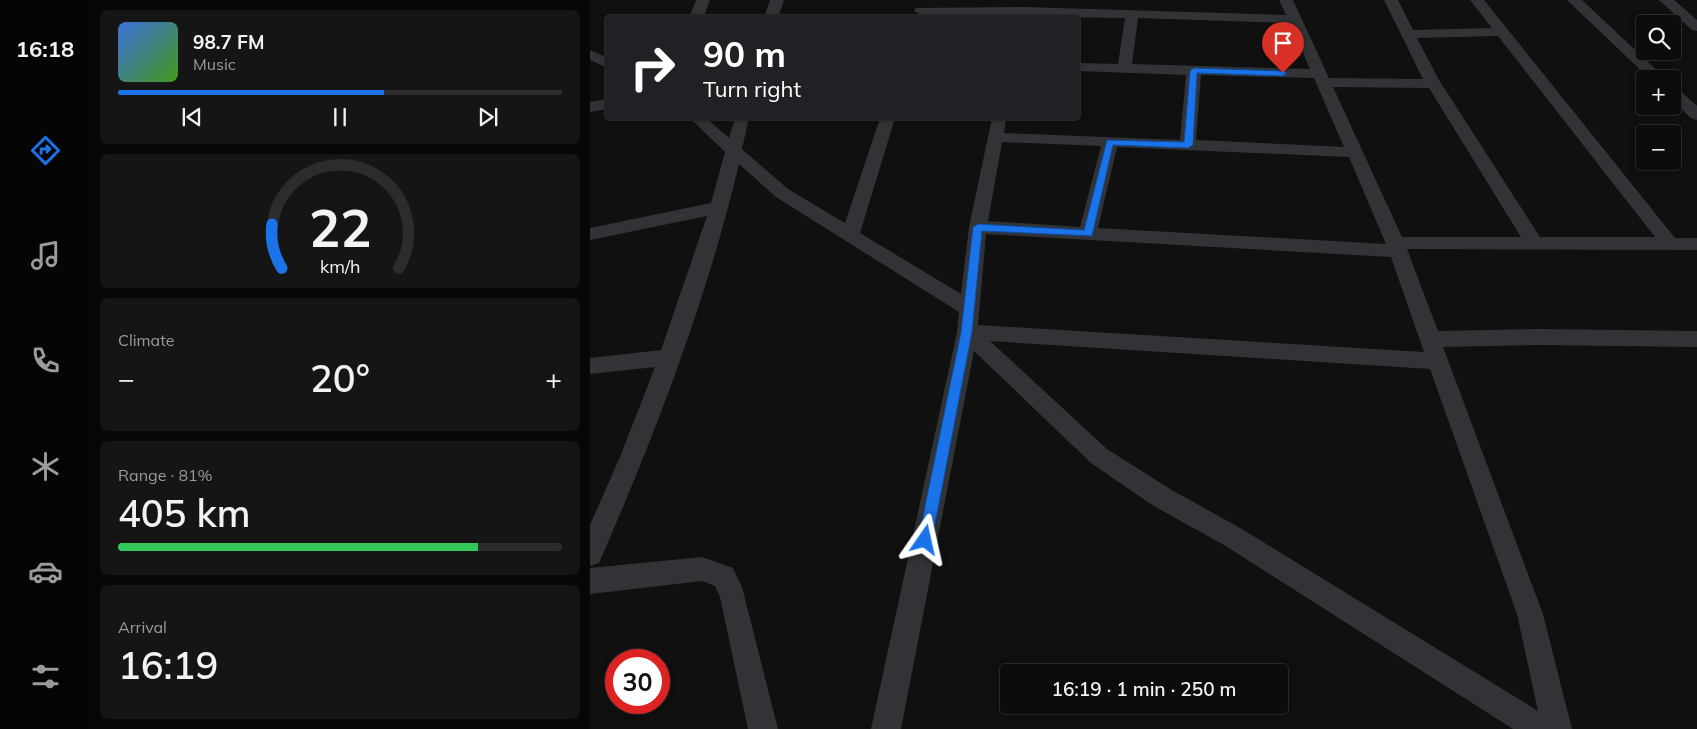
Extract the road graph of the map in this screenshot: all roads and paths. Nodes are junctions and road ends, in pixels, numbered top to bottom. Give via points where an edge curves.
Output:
1 (703, 0) edge
2 (777, 0) edge
3 (1391, 0) edge
4 (1477, 0) edge
5 (1574, 0) edge
6 (1666, 0) edge
7 (922, 10) edge
8 (1025, 10) edge
9 (1290, 10) edge
10 (1132, 14) junction
11 (697, 15) edge
12 (772, 15) edge
13 (1697, 27) edge
14 (1502, 32) junction
15 (1408, 34) junction
16 (590, 54) edge
17 (605, 62) edge
18 (1080, 67) edge
19 (1124, 69) junction
20 (1650, 70) edge
21 (1194, 71) junction
22 (1321, 78) junction
23 (1432, 80) junction
24 (1681, 100) edge
25 (605, 104) edge
26 (590, 107) edge
27 (1697, 115) edge
28 (699, 120) edge
29 (741, 120) edge
30 (887, 120) edge
31 (997, 127) edge
32 (1110, 142) junction
33 (1188, 145) junction
34 (734, 148) junction
35 (1355, 152) junction
36 (718, 208) junction
37 (978, 227) junction
38 (1088, 233) junction
39 (590, 234) edge
40 (850, 235) junction
41 (1534, 243) junction
42 (1670, 244) junction
43 (1697, 244) edge
44 (1397, 247) junction
45 (968, 321) junction
46 (1430, 339) junction
47 (1697, 339) edge
48 (669, 357) junction
49 (1438, 361) junction
50 (590, 366) edge
51 (590, 554) edge
52 (590, 581) edge
53 (763, 729) edge
54 (886, 729) edge
55 (1540, 729) edge
56 (1557, 729) edge

1 - 11 street
2 - 12 street
3 - 15 street
4 - 14 street
5 - 20 street
6 - 13 street
7 - 8 street
8 - 10 street
9 - 10 street
9 - 22 street
10 - 19 street
14 - 15 street
14 - 42 street
15 - 23 street
16 - 17 street
18 - 19 street
19 - 21 street
21 - 22 street
21 - 33 street
22 - 23 street via 1427,84
22 - 35 street
23 - 41 street
24 - 27 street
25 - 26 street
28 - 34 street
29 - 34 street
30 - 40 street
31 - 32 street
31 - 37 street
32 - 33 street
32 - 38 street
33 - 35 street
34 - 36 street
34 - 40 street via 782,193
35 - 44 street
36 - 39 street
36 - 48 street
37 - 38 street
37 - 45 street
38 - 44 street
40 - 45 street
41 - 42 street
41 - 44 street
42 - 43 street
44 - 46 street
45 - 49 street
45 - 54 street
45 - 55 street via 1100,456 1161,497 1233,537
46 - 47 street via 1539,336
46 - 49 street
48 - 50 street
48 - 51 street via 632,457
49 - 56 street via 1530,614
52 - 53 street via 702,569 724,578 733,596

